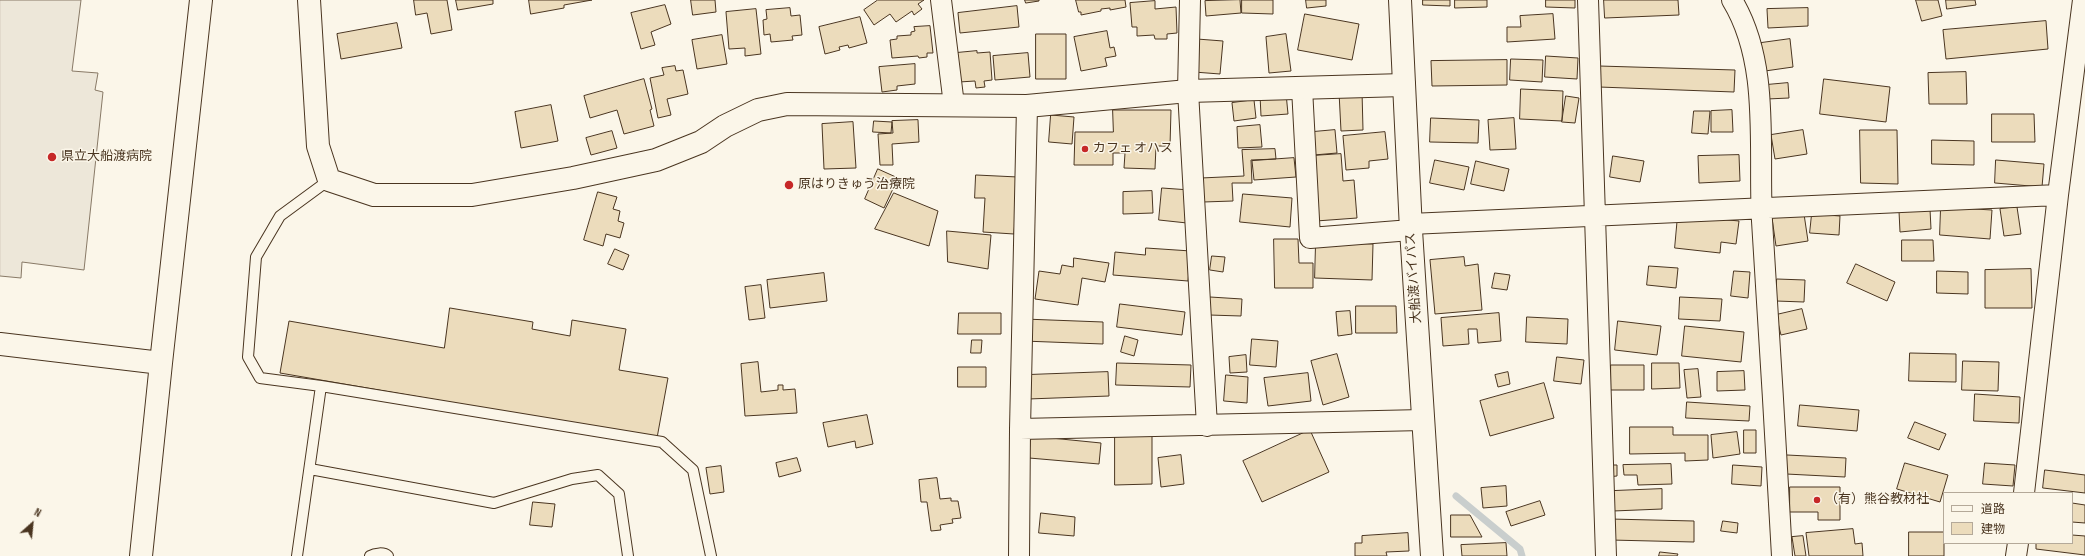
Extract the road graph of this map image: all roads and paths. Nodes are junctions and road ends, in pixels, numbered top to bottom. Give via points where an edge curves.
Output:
1 (201, 0) edge
2 (309, 0) edge
3 (941, 0) edge
4 (1190, 0) edge
5 (1400, 0) edge
6 (1588, 0) edge
7 (1732, 0) edge
8 (2083, 12) edge
9 (1404, 85) junction
10 (1302, 88) junction
11 (1188, 91) junction
12 (954, 105) junction
13 (1027, 106) junction
14 (329, 180) junction
15 (2058, 195) junction
16 (1762, 208) junction
17 (1595, 216) junction
18 (1411, 227) junction
19 (0, 344) edge
20 (161, 363) junction
21 (321, 386) junction
22 (1423, 420) junction
23 (1207, 426) junction
24 (1020, 429) junction
25 (310, 469) junction
26 (2024, 492) edge
27 (2018, 544) edge
28 (141, 556) edge
29 (298, 556) edge
30 (370, 556) edge
31 (388, 556) edge
32 (628, 556) edge
33 (711, 556) edge
34 (1019, 556) edge
35 (1432, 556) edge
36 (1606, 556) edge
37 (1782, 556) edge
38 (2016, 556) edge

1 - 20 main road
2 - 14 main road via 318,146
3 - 12 street
4 - 11 street
5 - 9 main road, 大船渡バイパス
6 - 17 street
7 - 16 street via 1752,45 1759,89
8 - 15 street
9 - 10 main road
9 - 18 main road, 大船渡バイパス
10 - 11 main road
10 - 18 street via 1310,238
11 - 13 main road
11 - 23 street
12 - 13 main road
12 - 14 main road via 787,104 758,110 725,126 701,142 656,160 573,178 472,195 374,196
13 - 24 street
14 - 21 lane via 280,216 256,256 248,357 260,378
15 - 16 street
15 - 26 street
16 - 17 street
16 - 37 street
17 - 18 street
17 - 36 street
18 - 22 main road, 大船渡バイパス
19 - 20 main road
20 - 28 main road
21 - 25 lane
21 - 33 lane via 662,442 693,470
22 - 23 street
22 - 35 main road, 大船渡バイパス
23 - 24 street
24 - 34 street
25 - 29 lane
25 - 32 lane via 494,503 572,479 598,476 620,494
27 - 38 street
30 - 31 lane

